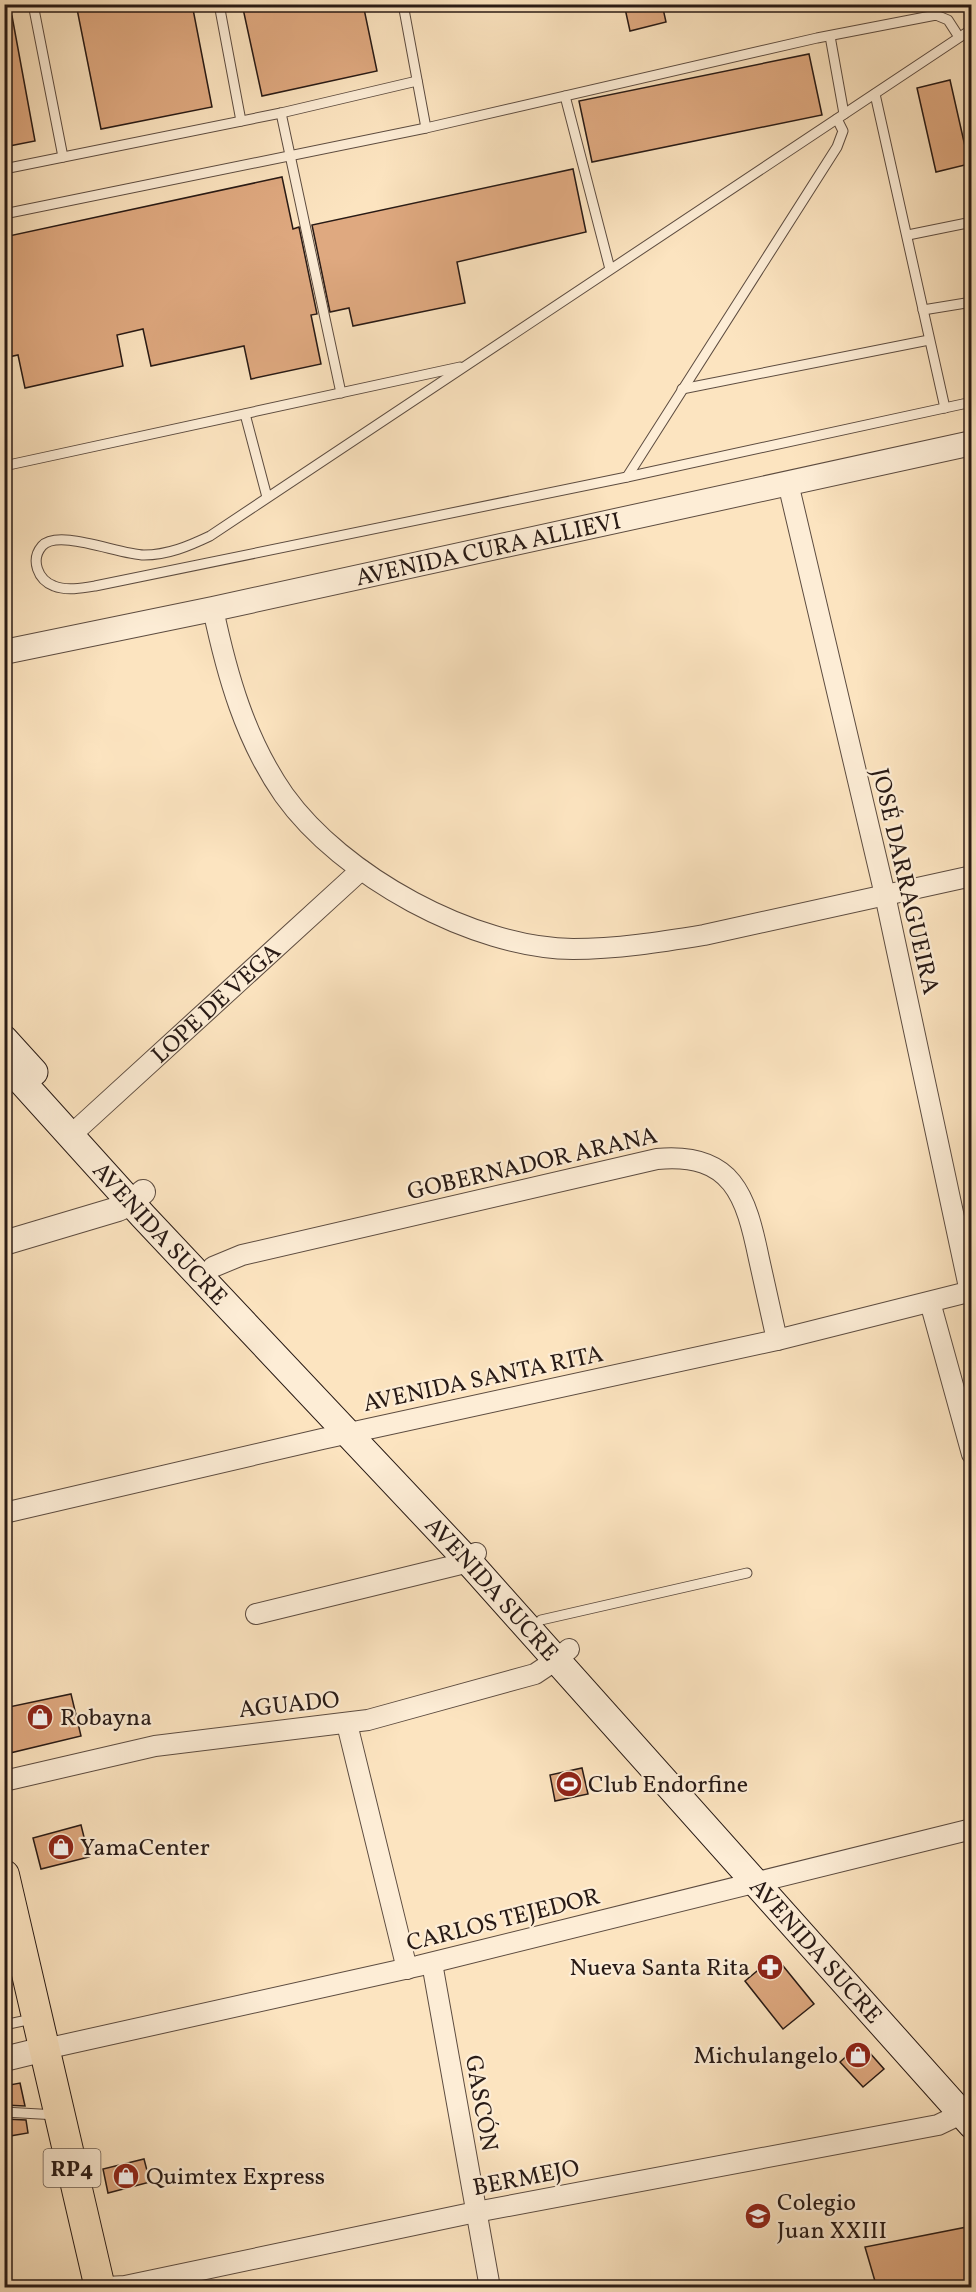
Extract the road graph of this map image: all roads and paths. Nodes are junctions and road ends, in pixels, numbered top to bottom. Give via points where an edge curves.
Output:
1 (33, 4) edge
2 (219, 4) edge
3 (403, 4) edge
4 (972, 29) edge
5 (830, 36) junction
6 (959, 37) junction
7 (417, 81) junction
8 (874, 94) junction
9 (565, 96) junction
10 (281, 112) junction
11 (840, 116) junction
12 (241, 121) junction
13 (426, 128) junction
14 (289, 156) junction
15 (63, 157) junction
16 (4, 169) edge
17 (4, 214) edge
18 (972, 222) edge
19 (908, 235) junction
20 (610, 269) junction
21 (972, 302) edge
22 (923, 310) junction
23 (929, 340) junction
24 (465, 366) junction
25 (682, 389) junction
26 (341, 393) junction
27 (972, 402) edge
28 (945, 408) junction
29 (245, 414) junction
30 (972, 443) edge
31 (4, 466) edge
32 (627, 477) junction
33 (788, 483) junction
34 (267, 497) junction
35 (213, 609) junction
36 (4, 652) edge
37 (361, 870) junction
38 (972, 876) edge
39 (885, 895) junction
40 (4, 1039) edge
41 (4, 1062) edge
42 (76, 1130) junction
43 (137, 1197) junction
44 (4, 1243) edge
45 (213, 1267) junction
46 (971, 1291) edge
47 (930, 1302) junction
48 (777, 1340) junction
49 (358, 1431) junction
50 (972, 1454) edge
51 (4, 1513) edge
52 (473, 1557) junction
53 (747, 1573) dead end
54 (256, 1614) dead end
55 (541, 1620) junction
56 (563, 1655) junction
57 (348, 1724) junction
58 (4, 1781) edge
59 (972, 1829) edge
60 (4, 1875) edge
61 (764, 1880) junction
62 (432, 1963) junction
63 (407, 1969) junction
64 (38, 2018) junction
65 (4, 2025) edge
66 (45, 2049) junction
67 (4, 2059) edge
68 (4, 2112) edge
69 (968, 2112) edge
70 (59, 2115) junction
71 (476, 2212) junction
72 (100, 2287) edge
73 (89, 2288) edge
74 (490, 2288) edge

1 - 15 lane
2 - 12 lane
3 - 7 lane
4 - 6 lane
5 - 6 lane via 936,15 948,20
5 - 9 lane
5 - 11 lane
6 - 8 lane
7 - 10 lane
7 - 13 lane
8 - 11 lane
8 - 19 lane
9 - 13 lane
9 - 20 lane
10 - 12 lane
10 - 14 lane
11 - 20 lane
11 - 25 lane via 843,131 837,147
12 - 15 lane
13 - 14 lane
14 - 17 lane
14 - 26 lane
15 - 16 lane
18 - 19 lane
19 - 22 lane
20 - 24 lane
21 - 22 lane
22 - 23 lane
23 - 25 lane
23 - 28 lane
24 - 26 lane
24 - 34 lane
25 - 32 lane
26 - 29 lane
27 - 28 lane
28 - 32 lane
29 - 31 lane
29 - 34 lane
30 - 33 street, AVENIDA CURA ALLIEVI
32 - 34 lane via 95,586 55,587 35,566 44,543 56,539 143,555 175,551 210,536
33 - 35 street, AVENIDA CURA ALLIEVI
33 - 39 street, JOSÉ DARRAGUEIRA
35 - 36 street, AVENIDA CURA ALLIEVI
35 - 37 street via 235,698 265,764 300,814
37 - 39 street via 425,908 494,937 572,949 705,935
37 - 42 street, LOPE DE VEGA
38 - 39 street
39 - 46 street, JOSÉ DARRAGUEIRA
40 - 42 main road, AVENIDA SUCRE
41 - 42 main road, AVENIDA SUCRE
42 - 43 main road, AVENIDA SUCRE
43 - 44 street via 118,1209
43 - 45 main road, AVENIDA SUCRE
43 - 49 main road, AVENIDA SUCRE
45 - 48 street, GOBERNADOR ARANA via 242,1255 657,1159 692,1159 721,1172 735,1185 745,1205
45 - 49 main road, AVENIDA SUCRE
46 - 47 street, AVENIDA SANTA RITA
47 - 48 street, AVENIDA SANTA RITA
47 - 50 street
48 - 49 street, AVENIDA SANTA RITA
49 - 51 street, AVENIDA SANTA RITA
49 - 52 main road, AVENIDA SUCRE
52 - 54 street
52 - 55 main road, AVENIDA SUCRE
52 - 56 main road, AVENIDA SUCRE
53 - 55 lane
55 - 56 main road, AVENIDA SUCRE
56 - 57 street, AGUADO via 535,1674
56 - 61 main road, AVENIDA SUCRE
57 - 58 street, AGUADO via 155,1746
57 - 63 street
59 - 61 street, CARLOS TEJEDOR
60 - 64 main road, RP4
61 - 62 street, CARLOS TEJEDOR
61 - 69 main road, AVENIDA SUCRE
62 - 63 street, CARLOS TEJEDOR
62 - 71 street, GASCÓN
63 - 66 street, CARLOS TEJEDOR
64 - 65 lane
64 - 66 main road, RP4
66 - 67 street
66 - 70 main road, RP4
68 - 70 lane
69 - 71 street, BERMEJO via 938,2125
70 - 72 main road, RP4
71 - 72 street, BERMEJO via 125,2286
71 - 74 street, GASCÓN
72 - 73 street, BERMEJO

